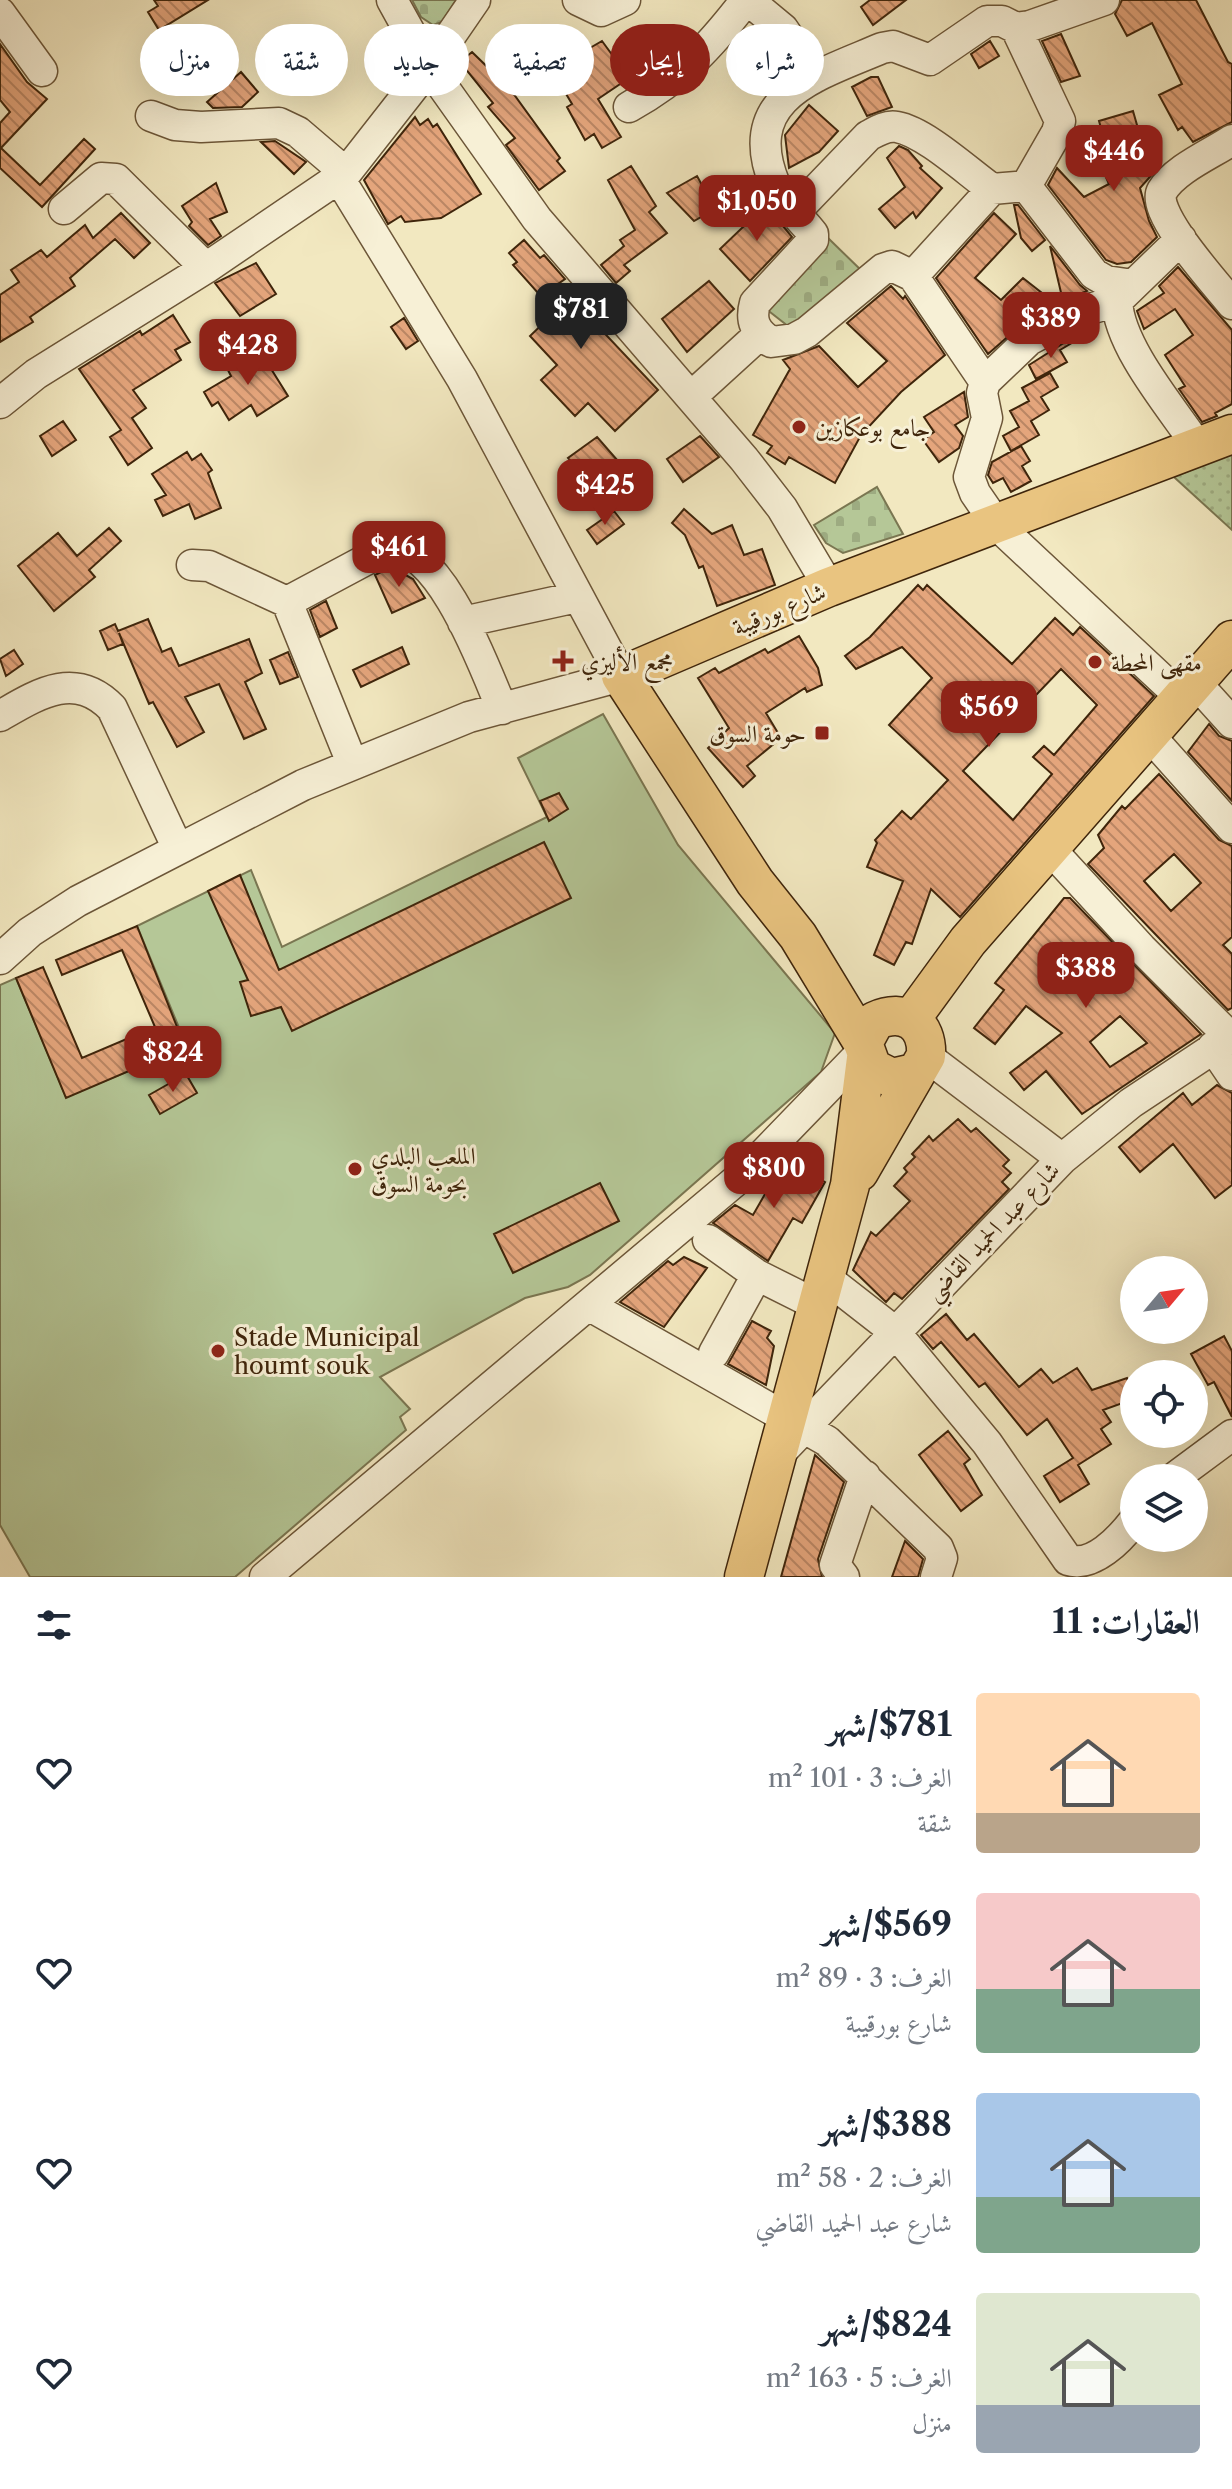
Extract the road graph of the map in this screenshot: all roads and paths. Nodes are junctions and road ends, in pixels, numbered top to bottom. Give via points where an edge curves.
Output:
1 (392, 0) edge
2 (475, 0) edge
3 (578, 0) edge
4 (625, 0) edge
5 (747, 0) edge
6 (1104, 0) edge
7 (0, 13) edge
8 (1030, 16) edge
9 (405, 24) edge
10 (459, 24) edge
11 (777, 24) edge
12 (42, 71) dead end
13 (824, 74) edge
14 (406, 96) edge
15 (450, 96) edge
16 (787, 96) edge
17 (629, 107) dead end
18 (151, 116) dead end
19 (1232, 140) edge
20 (343, 176) junction
21 (1026, 186) junction
22 (992, 189) junction
23 (64, 209) dead end
24 (794, 213) junction
25 (1181, 239) junction
26 (206, 268) junction
27 (913, 276) junction
28 (1125, 293) junction
29 (1232, 304) edge
30 (760, 334) junction
31 (985, 382) junction
32 (691, 397) junction
33 (0, 403) edge
34 (1215, 440) edge
35 (997, 525) junction
36 (192, 565) dead end
37 (829, 587) junction
38 (577, 597) junction
39 (287, 602) junction
40 (463, 622) junction
41 (1232, 640) edge
42 (621, 676) junction
43 (1189, 690) junction
44 (502, 709) junction
45 (0, 716) edge
46 (1232, 723) edge
47 (1149, 735) junction
48 (352, 763) junction
49 (1232, 828) edge
50 (178, 849) junction
51 (1051, 850) junction
52 (1, 956) edge
53 (878, 1037) junction
54 (1225, 1040) edge
55 (920, 1064) junction
56 (1232, 1075) edge
57 (1062, 1159) junction
58 (850, 1185) junction
59 (708, 1240) dead end
60 (757, 1275) junction
61 (822, 1292) junction
62 (590, 1306) junction
63 (894, 1331) junction
64 (714, 1353) dead end
65 (796, 1422) junction
66 (1232, 1435) edge
67 (1193, 1464) edge
68 (865, 1476) junction
69 (1120, 1537) edge
70 (265, 1577) edge
71 (744, 1577) edge
72 (844, 1577) edge
73 (936, 1577) edge

1 - 9 street
2 - 10 street
3 - 4 street via 601,11
5 - 11 street
5 - 17 street via 687,70
6 - 8 street
7 - 12 street
8 - 13 street via 987,21 930,60 893,46
8 - 21 street via 1022,44 1060,121
14 - 20 street
15 - 32 street via 537,219
16 - 24 street via 768,118 767,148 775,187
18 - 20 street via 201,127 279,123 298,132
19 - 25 street via 1162,191 1160,206
20 - 26 street
20 - 38 street via 462,379
21 - 22 street
21 - 28 street via 1094,274
22 - 24 street via 917,135 883,128 868,136
22 - 27 street
23 - 26 street via 101,178 116,179
24 - 30 street via 813,240 755,303 752,315
25 - 28 street
25 - 29 street
26 - 33 street via 36,374
27 - 30 street via 892,266 883,269 794,339 771,342
27 - 31 street
28 - 31 street via 1029,340
28 - 34 street via 1118,316 1127,336
30 - 32 street
31 - 35 street via 987,418 969,477
32 - 37 street via 782,508
34 - 35 main road, شارع بورقيبة
35 - 37 main road, شارع بورقيبة
35 - 43 street
36 - 39 street via 209,566
37 - 42 main road, شارع بورقيبة
38 - 40 street
38 - 42 street
39 - 40 street via 399,547 412,552 435,576
39 - 48 street
40 - 44 street
41 - 43 main road
42 - 44 street
42 - 53 main road via 755,882
43 - 46 street
43 - 47 main road
44 - 48 street
45 - 50 street via 42,692 71,687 97,693 112,708
47 - 49 street
47 - 51 main road
48 - 50 street
50 - 52 street via 54,915
51 - 53 main road
51 - 54 street
53 - 55 main road via 881,1075 903,1078
53 - 55 main road via 922,1028 927,1042
53 - 58 main road
53 - 62 street via 745,1173
54 - 56 street
54 - 57 street, شارع عبد الحميد القاضي via 1131,1103
55 - 57 street
55 - 58 main road
57 - 63 street, شارع عبد الحميد القاضي
58 - 61 main road
59 - 60 street
60 - 61 street
60 - 64 street
61 - 63 street
61 - 65 main road
62 - 65 street
62 - 70 street
63 - 65 street, شارع عبد الحميد القاضي
63 - 69 street via 987,1443 1068,1560 1088,1559
65 - 68 street
65 - 71 main road via 777,1457
66 - 67 street
68 - 72 street via 835,1565
68 - 73 street via 938,1548 942,1558

